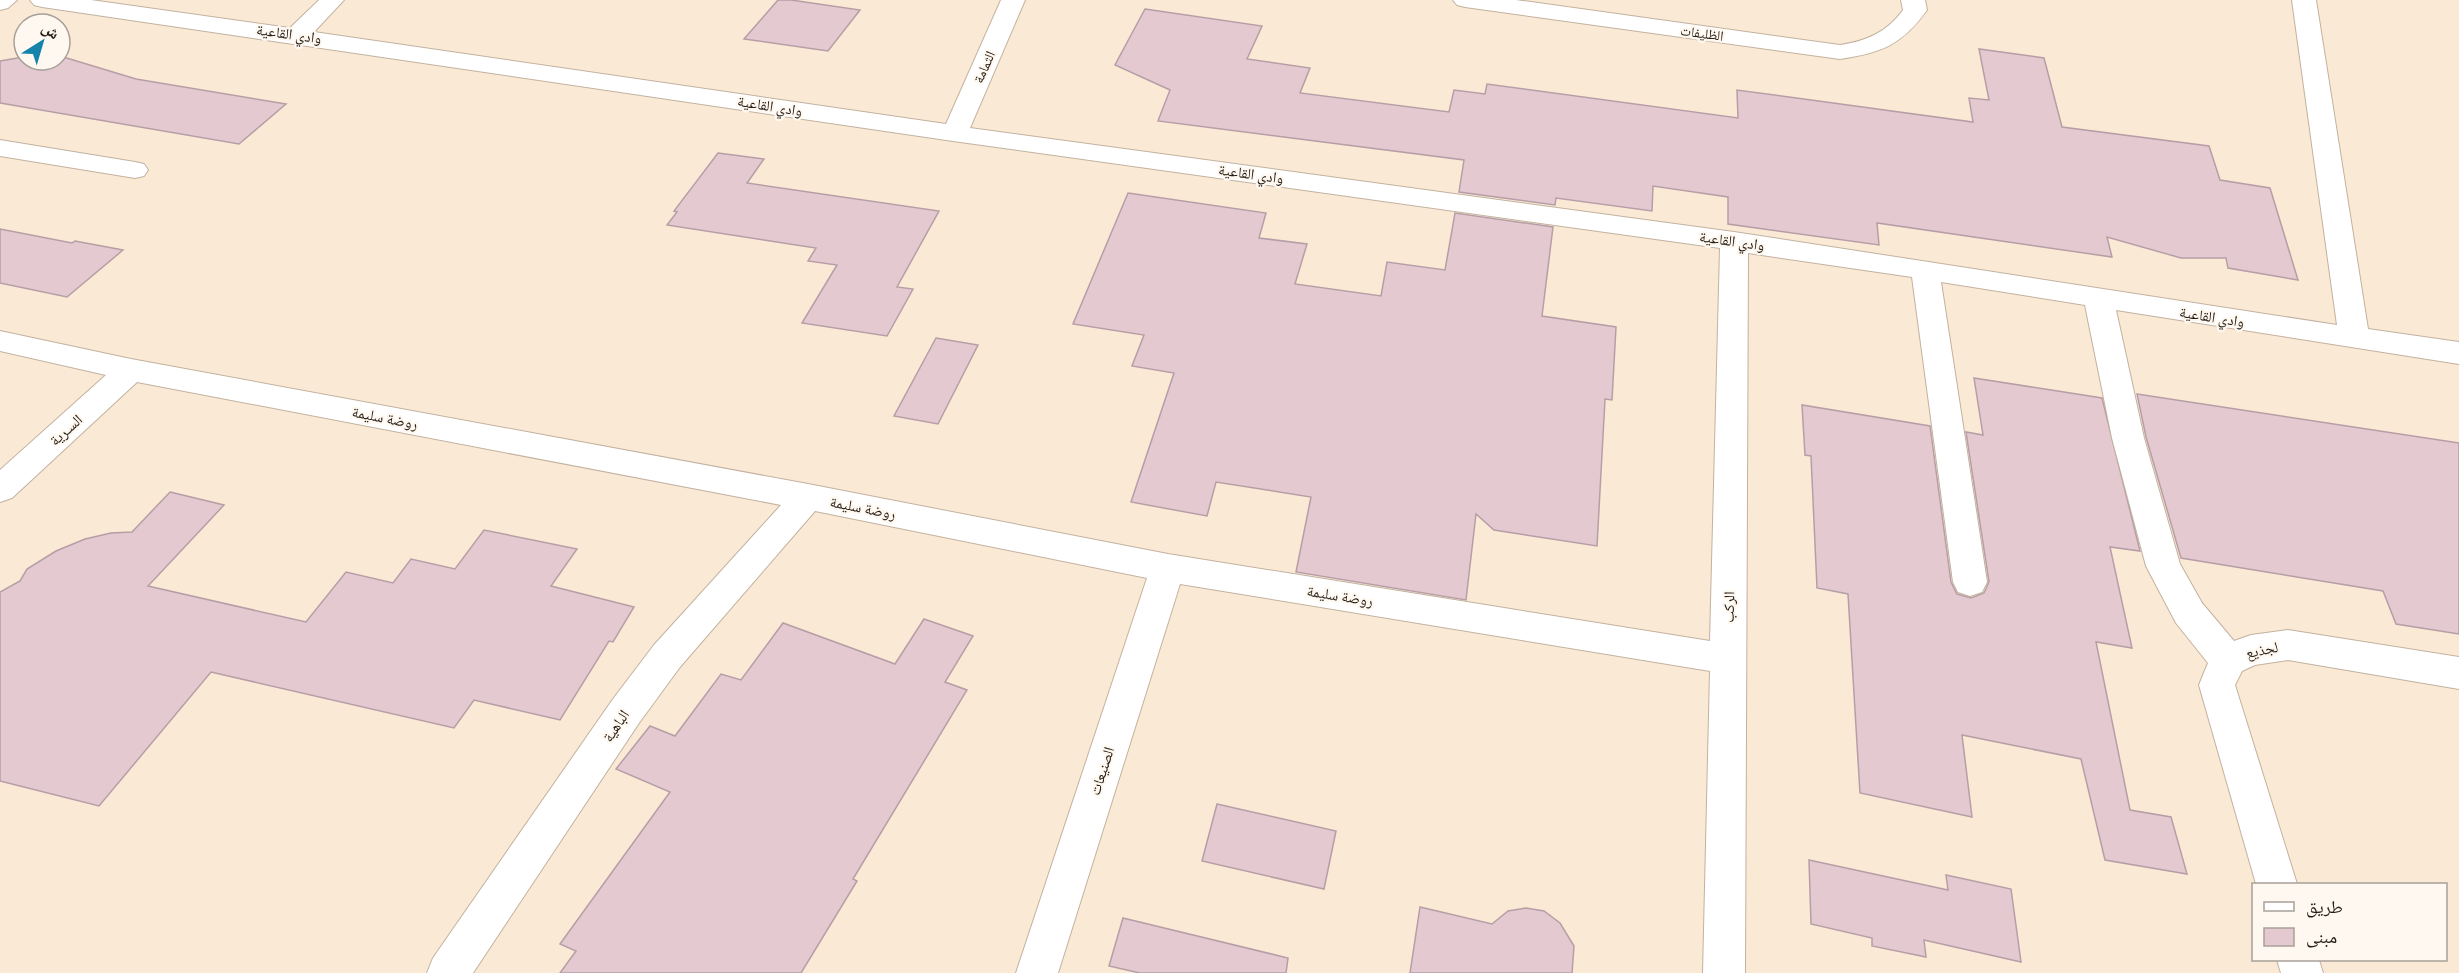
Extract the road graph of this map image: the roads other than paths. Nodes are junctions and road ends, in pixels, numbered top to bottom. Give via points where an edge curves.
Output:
1 (5, 0) edge
2 (42, 0) edge
3 (332, 0) edge
4 (1013, 0) edge
5 (1465, 0) edge
6 (1913, 0) edge
7 (2304, 0) edge
8 (80, 2) edge
9 (0, 3) edge
10 (297, 35) junction
11 (955, 133) junction
12 (0, 148) edge
13 (135, 170) dead end
14 (1734, 241) junction
15 (1925, 270) junction
16 (2099, 300) junction
17 (2354, 339) junction
18 (0, 341) edge
19 (2459, 353) edge
20 (131, 370) junction
21 (0, 489) edge
22 (808, 497) junction
23 (1168, 568) junction
24 (1970, 582) dead end
25 (1728, 659) junction
26 (2228, 660) junction
27 (2459, 673) edge
28 (2275, 883) edge
29 (448, 973) edge
30 (1037, 973) edge
31 (1724, 973) edge

1 - 9 street
2 - 8 street, وادي القاعية
3 - 10 street
4 - 11 street, الثمامة
5 - 6 street, الظليفات via 1840,52 1872,47 1892,37 1915,10
7 - 17 street
8 - 10 street, وادي القاعية
10 - 11 street, وادي القاعية
11 - 14 street, وادي القاعية
12 - 13 street
14 - 15 street, وادي القاعية
14 - 25 street, الركب
15 - 16 street, وادي القاعية
15 - 24 street
16 - 17 street, وادي القاعية
16 - 26 street via 2128,438 2163,566 2189,613
17 - 19 street, وادي القاعية
18 - 20 street, روضة سليمة
20 - 21 street, السـرية
20 - 22 street, روضة سليمة
22 - 23 street, روضة سليمة
22 - 29 street, الباهية via 667,656
23 - 25 street, روضة سليمة
23 - 30 street, الصنيعات
25 - 31 street, الركب
26 - 27 street, لجذيع via 2251,650 2288,645
26 - 28 street, لجذيع via 2217,685

